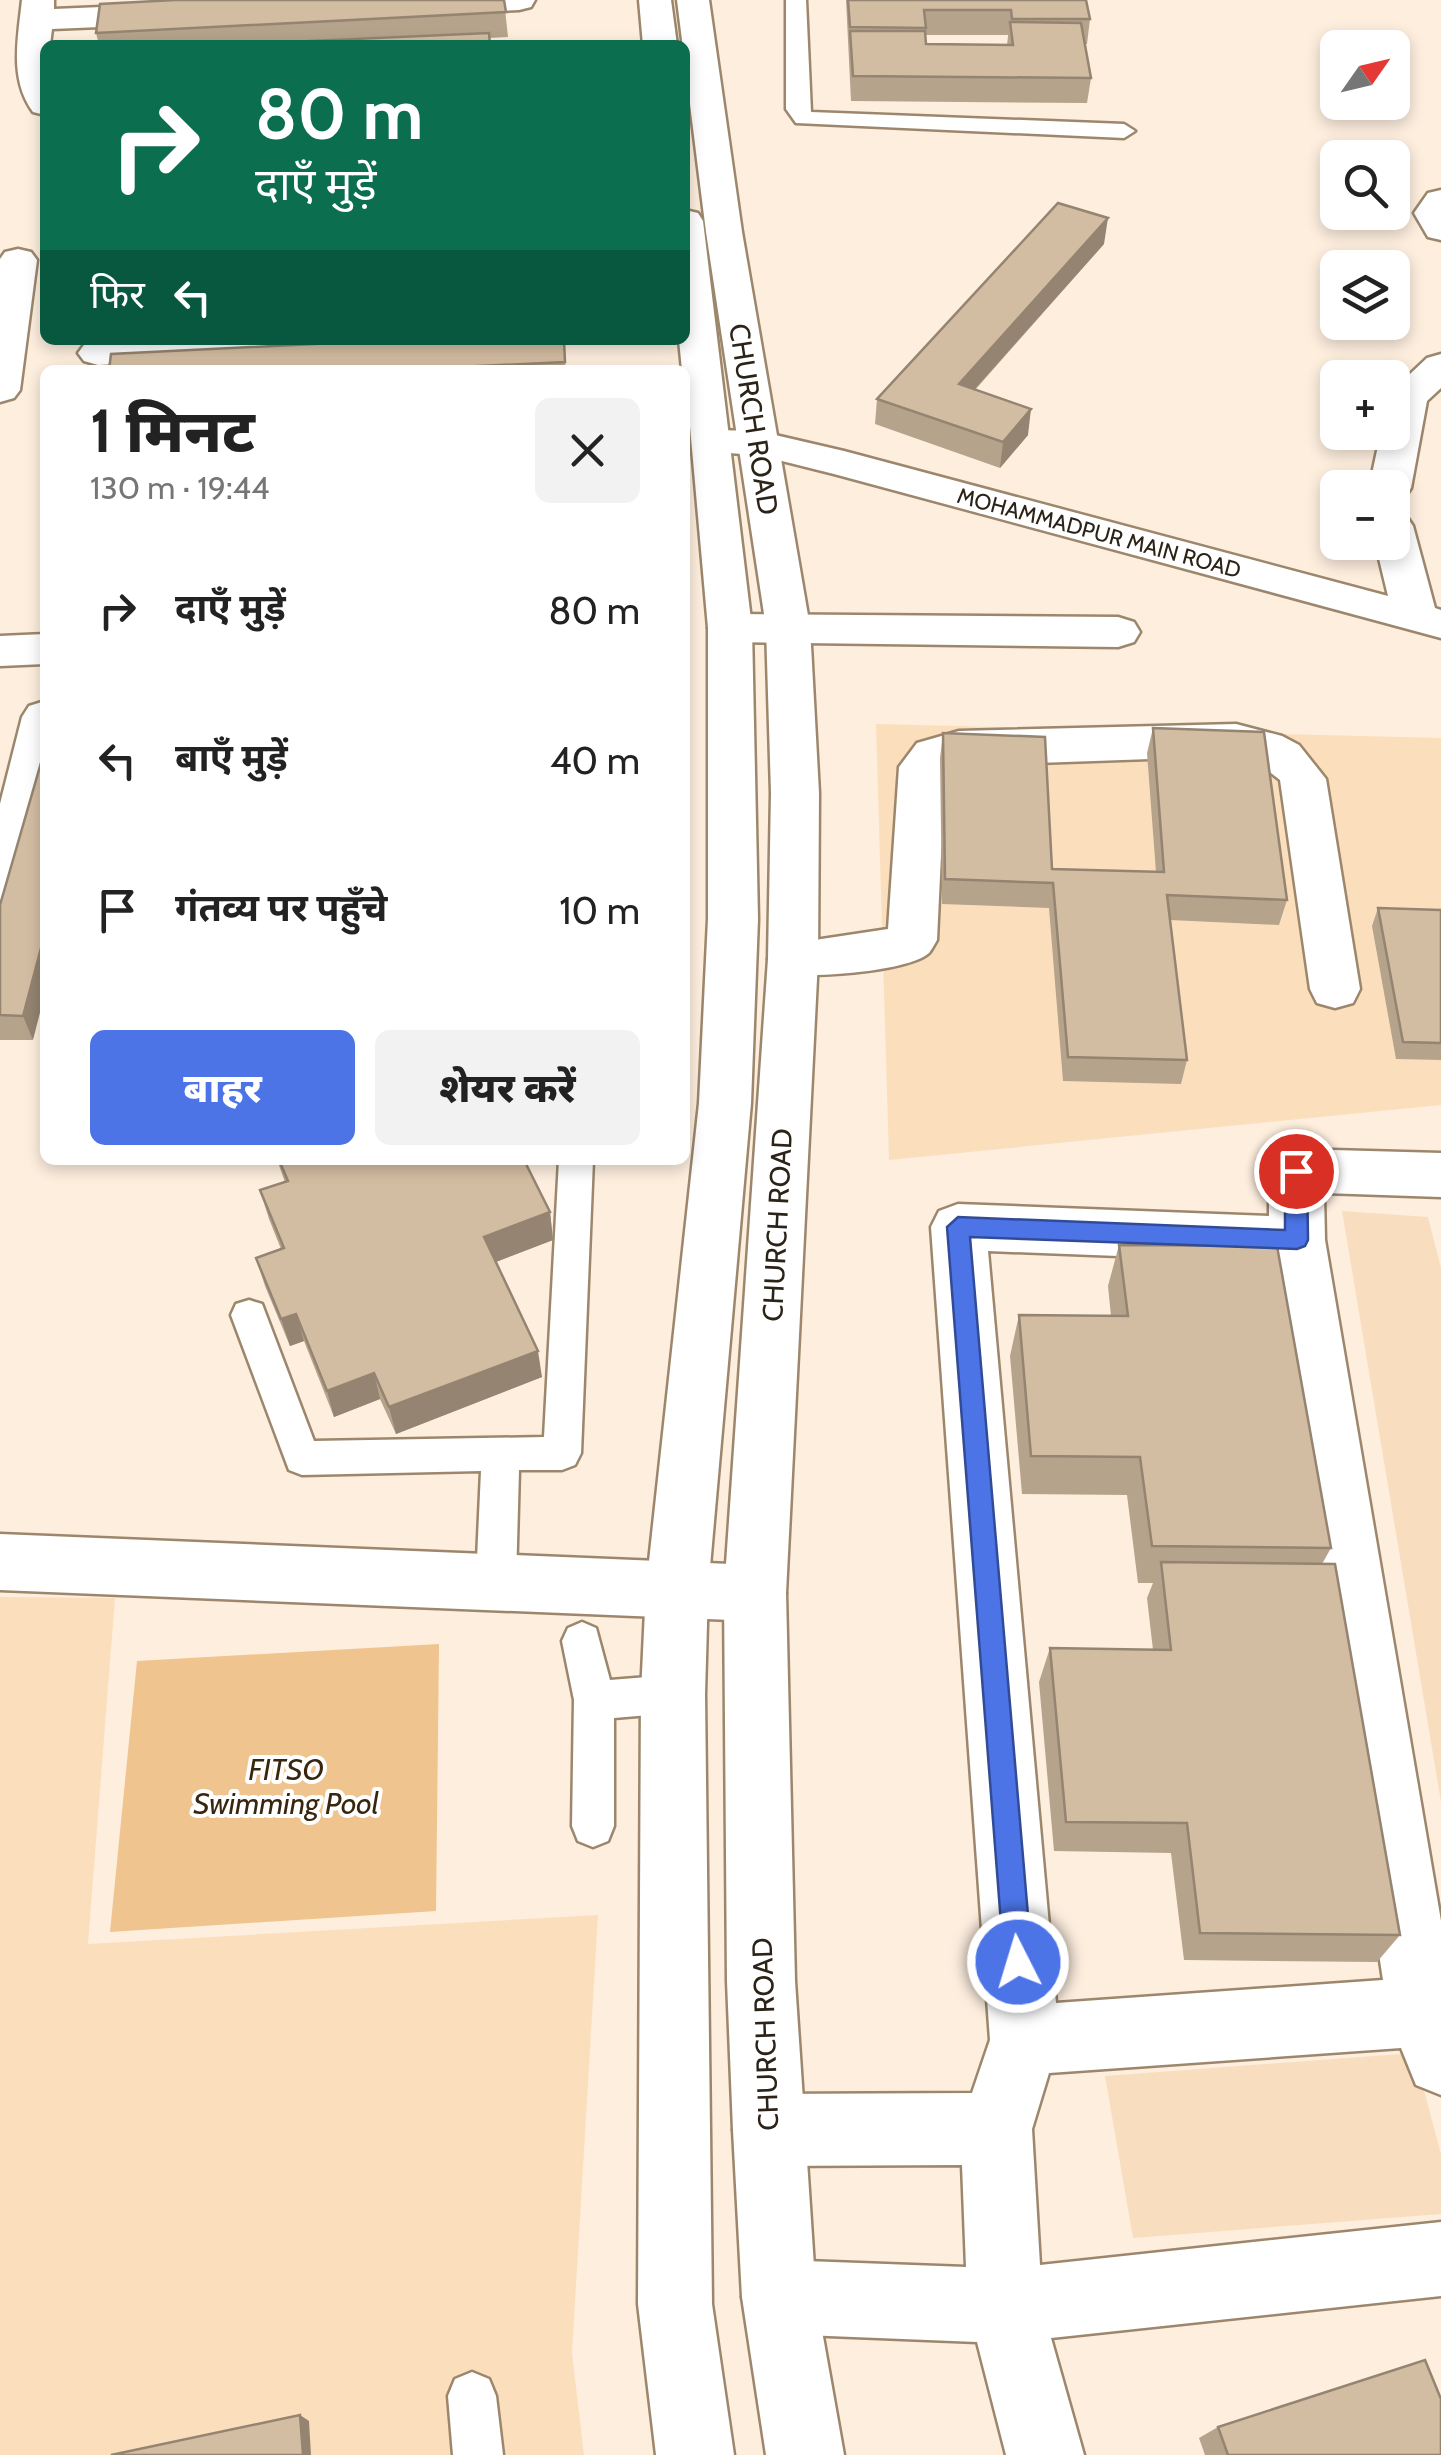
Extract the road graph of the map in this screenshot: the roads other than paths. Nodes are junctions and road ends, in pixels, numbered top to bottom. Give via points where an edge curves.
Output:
1 (519, 0) edge
2 (654, 0) edge
3 (694, 0) edge
4 (796, 0) edge
5 (400, 5) edge
6 (202, 13) edge
7 (27, 28) edge
8 (659, 40) edge
9 (40, 88) edge
10 (1124, 131) dead end
11 (1441, 202) edge
12 (1441, 229) edge
13 (690, 244) edge
14 (21, 260) edge
15 (255, 345) edge
16 (98, 354) edge
17 (1441, 366) edge
18 (0, 390) edge
19 (735, 442) junction
20 (1394, 470) edge
21 (1405, 560) edge
22 (1428, 620) edge
23 (730, 628) junction
24 (788, 628) junction
25 (1118, 632) dead end
26 (40, 737) edge
27 (0, 900) edge
28 (794, 959) junction
29 (1335, 989) dead end
30 (576, 1165) edge
31 (1441, 1175) edge
32 (1297, 1240) junction
33 (249, 1315) dead end
34 (500, 1454) junction
35 (0, 1562) edge
36 (496, 1581) junction
37 (677, 1589) junction
38 (755, 1593) junction
39 (582, 1641) dead end
40 (673, 1694) junction
41 (594, 1700) junction
42 (593, 1826) dead end
43 (1431, 2036) edge
44 (1024, 2040) junction
45 (996, 2129) junction
46 (768, 2130) junction
47 (1441, 2259) edge
48 (779, 2297) junction
49 (1006, 2306) junction
50 (472, 2396) dead end
51 (478, 2455) edge
52 (695, 2455) edge
53 (805, 2455) edge
54 (1045, 2455) edge

1 - 5 street
2 - 8 street
3 - 19 street, CHURCH ROAD via 724,232
4 - 10 lane via 797,109 804,118
6 - 7 street
7 - 9 street
11 - 12 street via 1432,213
13 - 19 street, CHURCH ROAD
14 - 18 street
15 - 16 street
17 - 20 street via 1408,396
19 - 22 street, MOHAMMADPUR MAIN ROAD
19 - 23 street, CHURCH ROAD
19 - 24 street, CHURCH ROAD
21 - 22 street
23 - 24 street
23 - 37 street, CHURCH ROAD via 733,919 725,1104
24 - 25 street
24 - 28 street, CHURCH ROAD
26 - 27 street
28 - 29 street via 912,940 922,767 934,754 958,746 1236,740 1279,753 1304,778
28 - 38 street, CHURCH ROAD
30 - 34 lane via 562,1453
31 - 32 street via 1296,1171
32 - 43 street
32 - 44 street via 958,1227
33 - 34 lane via 302,1458
34 - 36 lane
35 - 36 street
36 - 37 street
37 - 38 street
37 - 40 street, CHURCH ROAD
38 - 46 street, CHURCH ROAD
39 - 41 lane
40 - 41 lane
40 - 52 street, CHURCH ROAD via 675,2304
41 - 42 lane
43 - 44 street
44 - 45 street
45 - 46 street
45 - 49 street
46 - 48 street, CHURCH ROAD
47 - 49 street
48 - 49 street
48 - 53 street, CHURCH ROAD
49 - 54 street
50 - 51 lane

